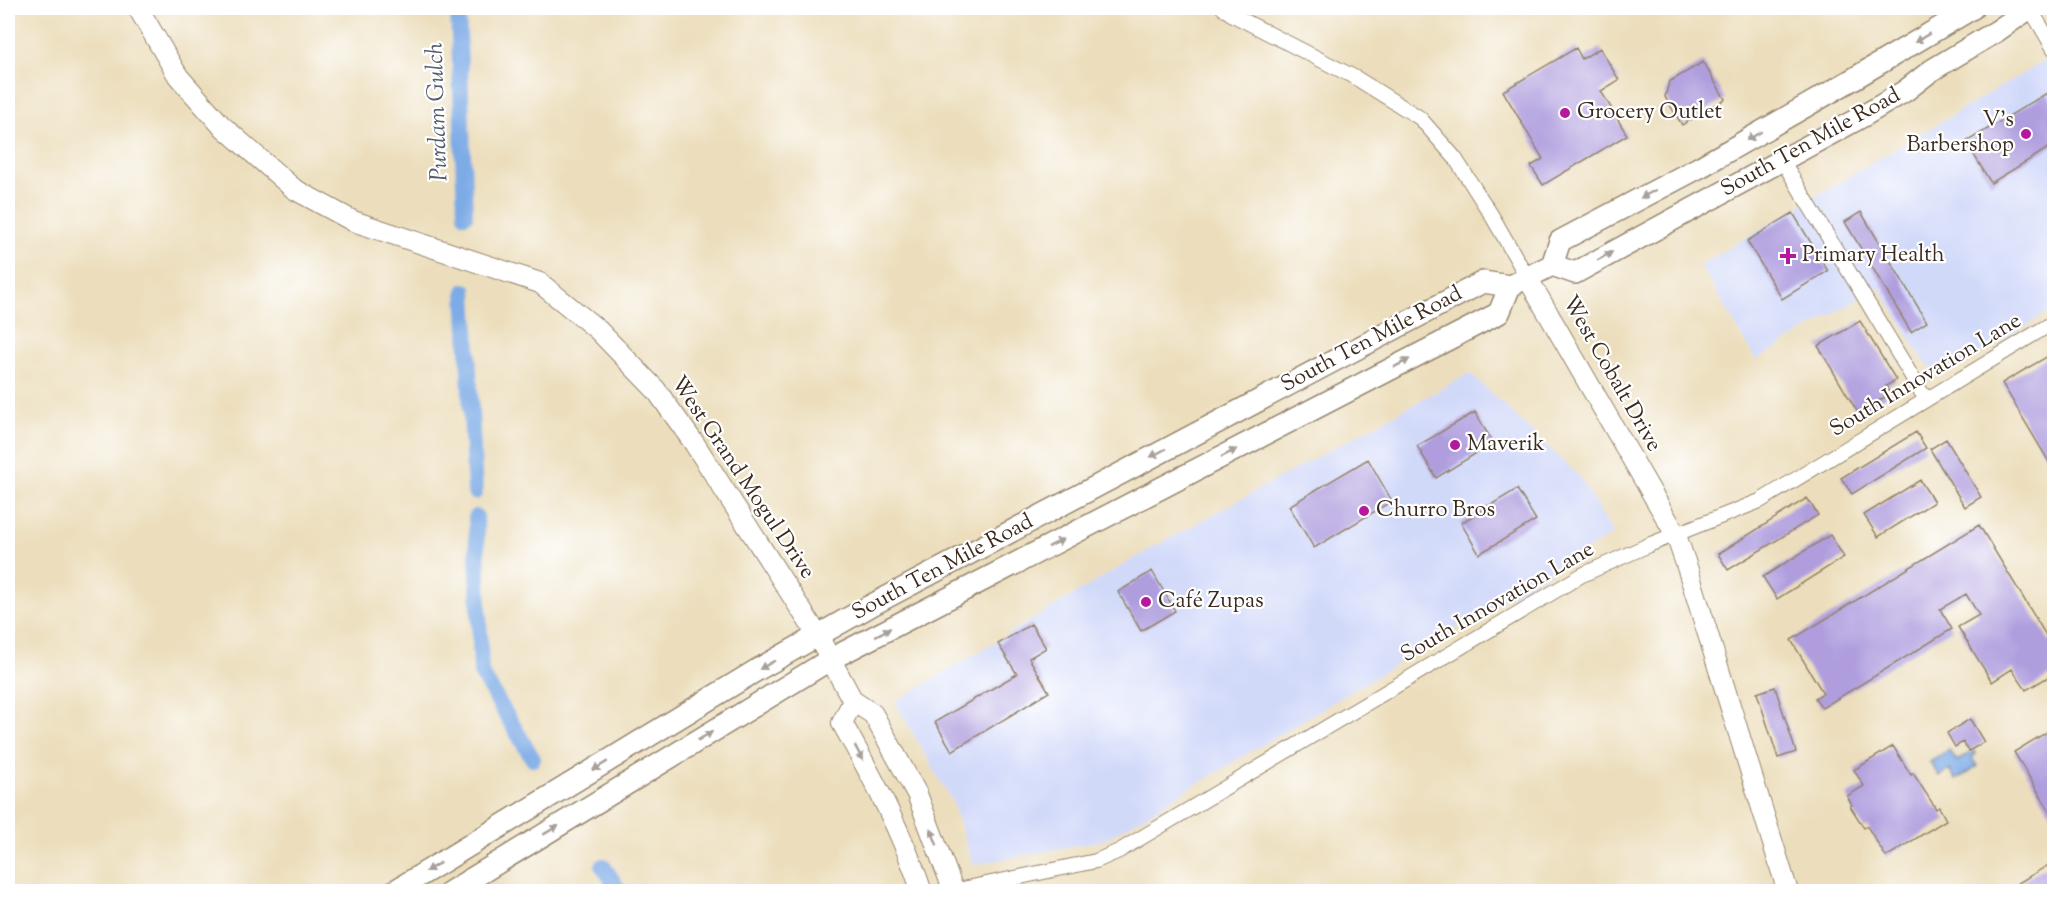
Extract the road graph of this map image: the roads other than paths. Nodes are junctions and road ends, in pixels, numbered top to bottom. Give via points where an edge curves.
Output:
1 (138, 8) edge
2 (1223, 8) edge
3 (1972, 8) edge
4 (2030, 8) edge
5 (2055, 49) edge
6 (1782, 160) junction
7 (1552, 265) junction
8 (1518, 282) junction
9 (2055, 322) edge
10 (1926, 400) junction
11 (1676, 535) junction
12 (818, 636) junction
13 (831, 659) junction
14 (853, 701) junction
15 (393, 891) edge
16 (450, 891) edge
17 (922, 891) edge
18 (954, 891) edge
19 (1788, 891) edge

1 - 12 street, West Grand Mogul Drive via 178,76 221,125 294,189 353,221 540,283 598,330 656,390 694,442
2 - 8 street, West Cobalt Drive via 1356,78 1420,118 1455,158 1492,216
3 -> 7 main road, South Ten Mile Road via 1752,137 1560,241
4 - 5 street
4 - 6 main road, South Ten Mile Road via 1905,91
7 -> 6 main road, South Ten Mile Road via 1575,273
6 - 10 street
7 - 8 main road
8 - 11 street, West Cobalt Drive
8 -> 12 main road, South Ten Mile Road via 1484,282
13 -> 8 main road, South Ten Mile Road via 1499,313
9 - 10 street, South Innovation Lane
10 - 11 street, South Innovation Lane via 1760,501
11 - 18 street, South Innovation Lane via 1582,575 1119,851 1096,861
11 - 19 street, West Cobalt Drive
12 - 13 street, West Grand Mogul Drive
12 -> 15 main road, South Ten Mile Road
13 - 14 street, West Grand Mogul Drive
16 -> 13 main road, South Ten Mile Road
14 -> 17 street via 842,723 885,802
18 -> 14 street via 917,794 873,714

